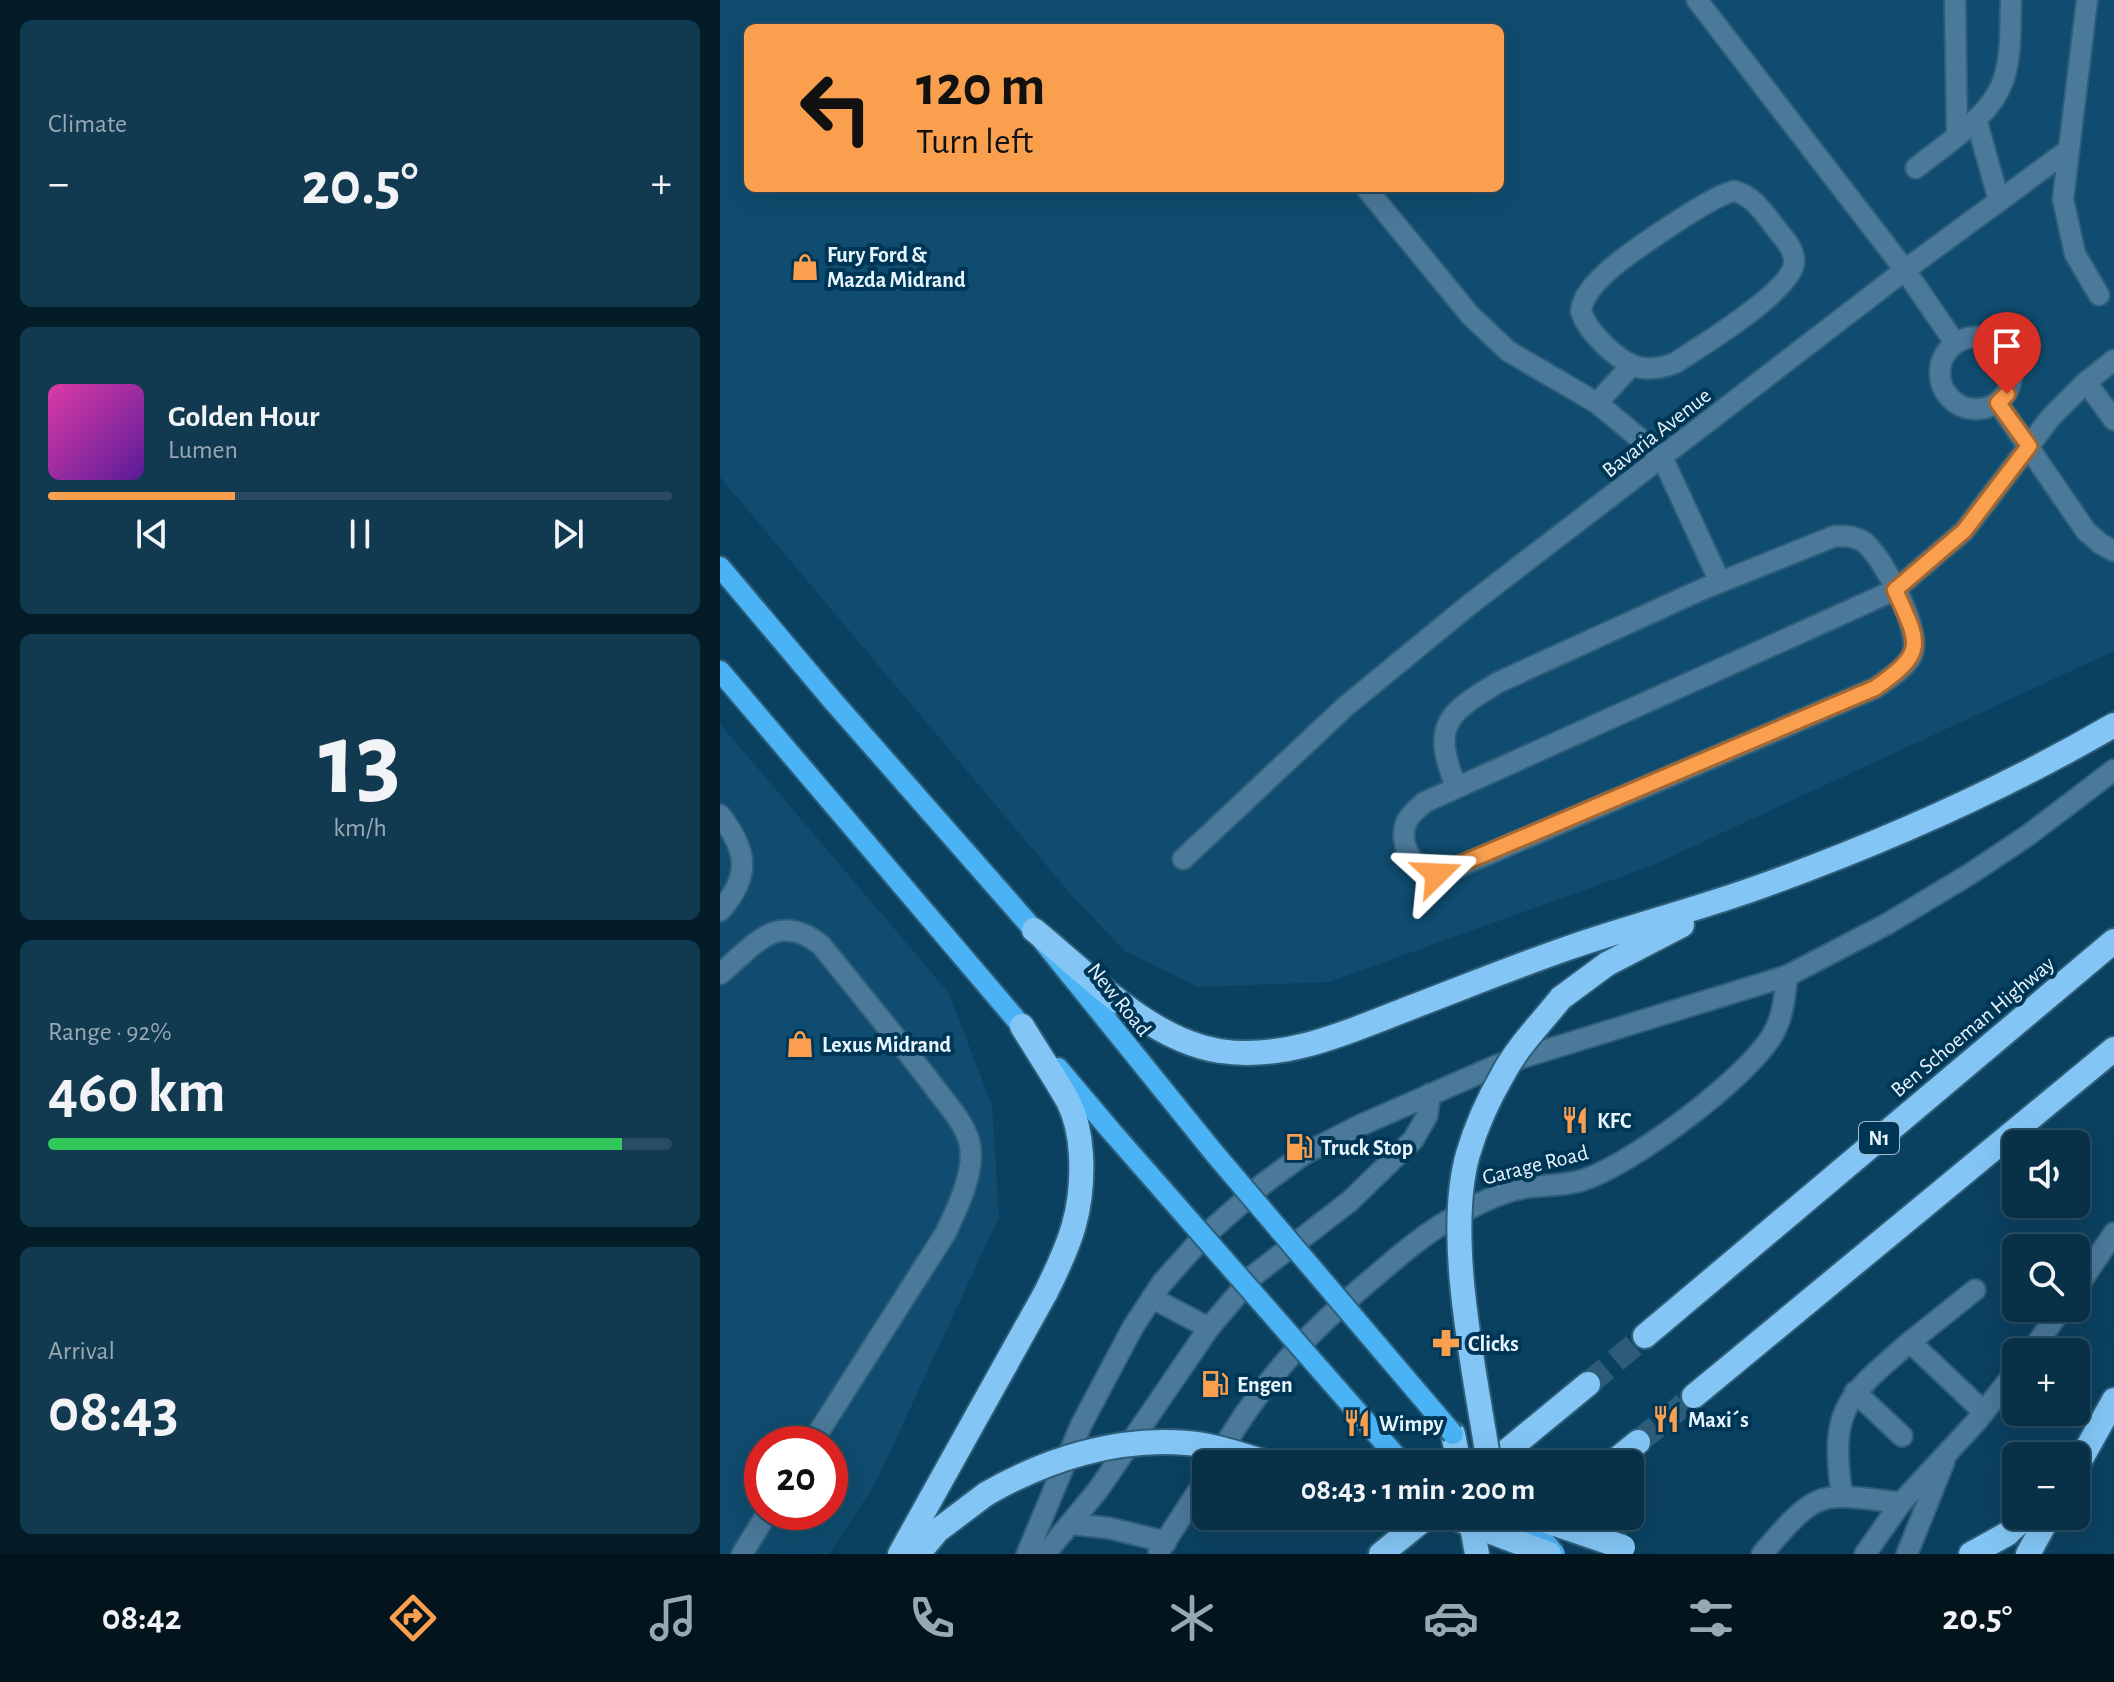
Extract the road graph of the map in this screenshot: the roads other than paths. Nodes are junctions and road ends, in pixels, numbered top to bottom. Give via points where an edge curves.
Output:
1 (1697, 0) edge
2 (1955, 0) edge
3 (2011, 0) edge
4 (2087, 0) edge
5 (1976, 119) junction
6 (1957, 134) junction
7 (2067, 151) junction
8 (1916, 168) dead end
9 (1369, 192) edge
10 (1999, 201) junction
11 (1905, 270) junction
12 (2099, 295) dead end
13 (1955, 343) junction
14 (2114, 360) edge
15 (1632, 365) junction
16 (2086, 382) junction
17 (1597, 403) junction
18 (1998, 403) junction
19 (2114, 420) edge
20 (2029, 446) junction
21 (1662, 457) junction
22 (2114, 551) edge
23 (720, 567) edge
24 (1720, 582) junction
25 (1895, 590) junction
26 (720, 671) edge
27 (2114, 725) edge
28 (2114, 770) edge
29 (1456, 786) junction
30 (720, 815) edge
31 (1183, 859) dead end
32 (1758, 888) junction
33 (720, 911) edge
34 (1034, 930) junction
35 (2114, 941) edge
36 (720, 974) edge
37 (1787, 976) junction
38 (1022, 1026) junction
39 (2114, 1049) edge
40 (1430, 1094) junction
41 (2114, 1233) edge
42 (2090, 1268) edge
43 (1975, 1290) dead end
44 (1152, 1298) junction
45 (1209, 1328) junction
46 (1645, 1336) tunnel mouth
47 (1910, 1342) junction
48 (1588, 1384) tunnel mouth
49 (2002, 1389) edge
50 (1855, 1392) junction
51 (1694, 1396) tunnel mouth
52 (2114, 1400) edge
53 (1984, 1412) junction
54 (822, 1426) edge
55 (1453, 1434) junction
56 (1902, 1436) dead end
57 (1638, 1442) tunnel mouth
58 (2088, 1442) edge
59 (1951, 1447) junction
60 (1222, 1450) edge
61 (1225, 1450) edge
62 (1393, 1450) edge
63 (1456, 1450) edge
64 (1467, 1450) edge
65 (1488, 1450) edge
66 (1507, 1450) edge
67 (1628, 1450) edge
68 (1842, 1495) junction
69 (1192, 1501) edge
70 (1901, 1503) junction
71 (1070, 1524) junction
72 (757, 1530) edge
73 (1411, 1530) edge
74 (1523, 1530) edge
75 (1535, 1530) edge
76 (1572, 1530) edge
77 (2011, 1530) edge
78 (2041, 1530) edge
79 (1475, 1540) edge
80 (1505, 1540) edge
81 (1162, 1548) edge
82 (742, 1554) edge
83 (900, 1554) edge
84 (918, 1554) edge
85 (1027, 1554) edge
86 (1045, 1554) edge
87 (1381, 1554) edge
88 (1549, 1554) edge
89 (1555, 1554) edge
90 (1641, 1554) edge
91 (1762, 1554) edge
92 (1865, 1554) edge
93 (1907, 1554) edge
94 (1971, 1554) edge
95 (2028, 1554) edge

1 - 11 street
2 - 6 street
3 - 5 street via 2004,78
4 - 7 street
5 - 6 street
5 - 10 street
6 - 8 street
7 - 10 street, Bavaria Avenue
7 - 12 street via 2067,224 2075,254
9 - 17 street via 1470,315 1508,351
10 - 11 street, Bavaria Avenue
11 - 13 street
11 - 21 street, Bavaria Avenue
13 - 18 street via 1941,363 1943,389 1962,406
13 - 18 street via 1967,337 1992,339 2010,357 2012,382
14 - 16 street
15 - 15 street via 1660,369 1675,363 1772,294 1792,271 1790,247 1741,193 1725,192 1706,203 1609,270 1586,295 1581,311 1589,331
15 - 17 street
16 - 19 street
16 - 20 street
17 - 21 street
18 - 20 street
20 - 22 street via 2086,531
20 - 25 street via 1964,531
21 - 24 street
21 - 31 street, Bavaria Avenue via 1346,706
23 - 34 main road, New Road
24 - 25 street via 1835,536 1850,536 1876,554
24 - 29 street via 1468,701 1444,734 1445,759
25 - 29 street
25 - 29 street via 1915,645 1907,662 1875,688 1451,870 1430,873 1414,862 1403,834 1425,802
26 - 38 main road
27 - 32 highway via 1946,813
28 - 37 street via 1970,874
30 - 33 street via 743,857 742,879
32 - 34 highway via 1572,947 1333,1037 1248,1052 1220,1051 1165,1032
32 - 65 highway, bridge via 1607,964 1561,998 1519,1049 1485,1108 1468,1156 1460,1240
34 - 55 main road, New Road, bridge via 1215,1154
35 - 46 highway, Ben Schoeman Highway / N1
36 - 54 street via 766,935 796,929 808,935 898,1039 969,1141 961,1201 945,1234
37 - 40 street via 1512,1060
37 - 60 street, Garage Road via 1773,1034 1717,1092 1640,1153 1610,1169 1581,1181 1520,1189 1481,1202 1411,1246 1310,1333 1258,1392
38 - 62 main road, bridge
38 - 83 highway via 1078,1128 1083,1185 1078,1217 1046,1292
39 - 51 highway
40 - 44 street via 1304,1154 1263,1184 1202,1238
40 - 45 street via 1427,1116 1413,1140 1350,1201 1253,1276
41 - 42 street
43 - 47 street
44 - 45 street
44 - 85 street via 1081,1425
45 - 71 street
47 - 50 street
47 - 53 street
48 - 66 highway
49 - 53 street
50 - 56 street
50 - 68 street via 1836,1442
52 - 58 highway
53 - 59 street
55 - 63 highway
55 - 64 main road, New Road
57 - 67 highway
59 - 70 street
59 - 93 street
61 - 84 highway, bridge via 1187,1443 1081,1452 986,1494 937,1531
68 - 70 street
68 - 91 street via 1811,1503
69 - 81 street
70 - 92 street
71 - 81 street via 1109,1528
71 - 86 street
72 - 82 street
73 - 87 highway
74 - 80 highway
75 - 89 main road, bridge
76 - 90 highway, bridge
77 - 94 highway
78 - 95 highway
79 - 80 highway
80 - 88 highway, bridge

